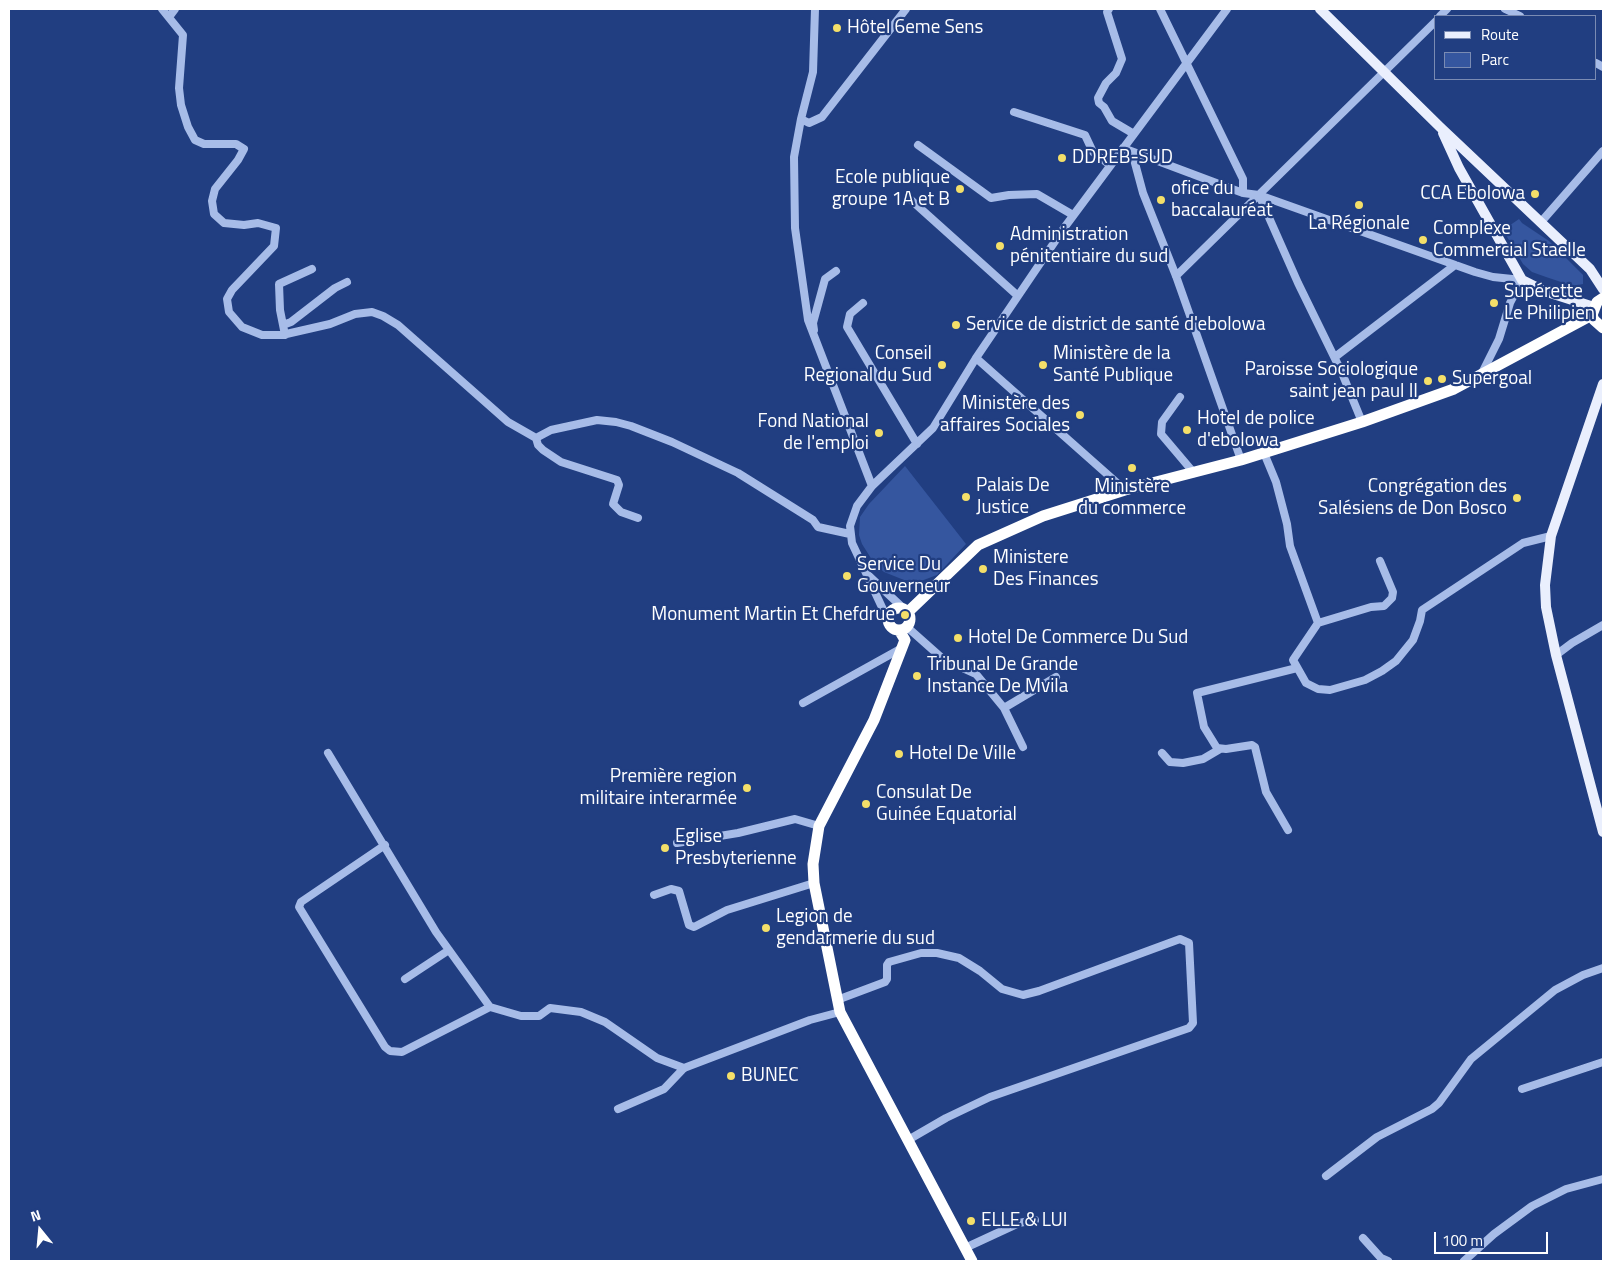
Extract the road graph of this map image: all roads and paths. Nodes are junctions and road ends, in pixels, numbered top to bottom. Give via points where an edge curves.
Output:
1 (162, 9) edge
2 (175, 9) edge
3 (815, 9) edge
4 (906, 9) edge
5 (1109, 9) edge
6 (1160, 9) edge
7 (1227, 9) edge
8 (1320, 9) edge
9 (1505, 9) edge
10 (1518, 15) edge
11 (169, 17) junction
12 (1434, 23) edge
13 (1187, 64) junction
14 (1384, 71) junction
15 (1014, 112) dead end
16 (801, 119) junction
17 (1440, 127) junction
18 (1134, 134) junction
19 (918, 145) dead end
20 (1123, 148) junction
21 (1603, 151) edge
22 (1132, 152) junction
23 (1110, 165) junction
24 (1243, 193) junction
25 (1260, 195) junction
26 (911, 200) dead end
27 (1074, 215) junction
28 (1541, 222) junction
29 (1455, 265) junction
30 (312, 269) dead end
31 (836, 271) dead end
32 (1176, 276) junction
33 (1522, 280) junction
34 (346, 282) dead end
35 (1603, 289) edge
36 (1018, 296) junction
37 (1603, 298) edge
38 (863, 303) dead end
39 (1593, 311) junction
40 (283, 325) junction
41 (1603, 328) edge
42 (284, 335) junction
43 (815, 340) junction
44 (1335, 357) junction
45 (976, 358) junction
46 (1482, 373) junction
47 (1603, 384) edge
48 (1180, 398) dead end
49 (1362, 422) junction
50 (536, 438) junction
51 (917, 444) junction
52 (1264, 453) junction
53 (1241, 460) junction
54 (1194, 473) junction
55 (872, 486) junction
56 (1125, 490) junction
57 (638, 518) dead end
58 (850, 534) junction
59 (1551, 536) junction
60 (1380, 562) dead end
61 (869, 576) junction
62 (906, 610) junction
63 (887, 618) junction
64 (1318, 623) junction
65 (1603, 626) edge
66 (903, 629) junction
67 (902, 648) junction
68 (1556, 656) junction
69 (1297, 668) junction
70 (1056, 677) dead end
71 (804, 703) dead end
72 (1004, 708) junction
73 (1023, 747) dead end
74 (1220, 749) junction
75 (328, 753) dead end
76 (1162, 753) dead end
77 (819, 826) junction
78 (1288, 830) dead end
79 (1603, 832) edge
80 (677, 843) dead end
81 (384, 845) junction
82 (814, 883) junction
83 (654, 895) dead end
84 (449, 950) junction
85 (1603, 968) edge
86 (405, 979) dead end
87 (837, 1000) junction
88 (490, 1006) junction
89 (840, 1012) junction
90 (1603, 1062) edge
91 (684, 1068) junction
92 (1522, 1089) dead end
93 (618, 1109) dead end
94 (908, 1140) junction
95 (1326, 1176) dead end
96 (1603, 1179) edge
97 (1035, 1220) dead end
98 (1363, 1238) dead end
99 (965, 1248) junction
100 (972, 1261) edge
101 (1388, 1261) edge
102 (1464, 1261) edge

1 - 11 street
2 - 11 street
3 - 16 street via 813,72
4 - 16 street via 822,117 809,123
5 - 18 street via 1106,12 1122,59 1098,98 1112,121
6 - 13 street
7 - 13 street
8 - 14 main road
9 - 10 street
11 - 42 street via 182,35 181,105 195,140 204,144 236,144 244,149 215,189 212,201 214,214 224,223 244,226 258,223 276,228 274,246 232,290 228,299 230,312 242,327 262,334
12 - 14 street
13 - 18 street
13 - 24 street via 1243,179
14 - 17 main road
14 - 25 street
15 - 23 street via 1085,135 1093,152
16 - 43 street via 794,157 795,228 808,320
17 - 28 main road
17 - 33 main road via 1459,168
18 - 20 street
19 - 27 street via 991,198 1037,194
20 - 22 street
20 - 23 street
21 - 28 street
22 - 24 street
22 - 32 street via 1143,193
23 - 27 street
24 - 25 street
25 - 29 street
25 - 32 street
25 - 44 street
26 - 36 street
27 - 36 street
28 - 35 main road via 1590,269
29 - 33 street via 1493,277
29 - 44 street
30 - 40 street via 280,284
31 - 43 street via 825,279 813,323
32 - 53 street
33 - 39 main road
33 - 46 street
34 - 40 street
36 - 45 street
37 - 39 highway
38 - 51 street via 850,314 847,327
39 - 41 highway via 1594,320
39 - 46 highway
40 - 42 street
42 - 50 street via 356,314 372,312 383,316 508,422
43 - 55 street
44 - 49 street
45 - 51 street via 933,428
45 - 56 street
46 - 49 highway via 1454,389
47 - 59 main road
48 - 54 street via 1162,422 1160,434
49 - 52 highway
50 - 57 street via 538,445 561,462 617,480 619,485 613,504 620,512
50 - 58 street via 551,430 586,422 616,422 672,442 738,473 813,520 818,527
51 - 55 street
52 - 53 highway
52 - 64 street via 1276,482 1290,546
53 - 54 highway
54 - 56 highway
55 - 58 street via 852,515
56 - 62 highway via 1064,508 978,546
58 - 61 street
59 - 68 main road via 1546,607
59 - 69 street via 1523,543 1422,610 1413,640 1396,660 1365,680 1330,690 1318,689 1306,683
60 - 64 street via 1393,592 1384,606
61 - 62 street
61 - 63 street
62 - 63 highway via 891,610
62 - 66 highway via 910,620
63 - 66 highway via 890,627
64 - 69 street via 1293,660
65 - 68 street
66 - 67 highway via 905,640
66 - 72 street via 944,659 976,674
67 - 71 street
67 - 77 highway via 874,720
68 - 79 main road
69 - 74 street via 1197,694 1204,727
70 - 72 street
72 - 73 street
74 - 76 street via 1203,759 1182,763 1170,762
74 - 78 street via 1255,747 1266,792
75 - 81 street
77 - 80 street via 795,819
77 - 82 highway via 813,864
81 - 84 street
81 - 88 street via 301,902 299,907 385,1046 396,1053 402,1052
82 - 83 street via 727,910 694,928 689,925 679,891 671,889
82 - 87 highway
84 - 86 street
84 - 88 street
85 - 95 street via 1555,990 1471,1058 1432,1109 1377,1137
87 - 89 highway
87 - 94 street via 885,982 889,962 921,953 959,958 1002,989 1023,994 1180,939 1189,943 1193,1023 1189,1028 990,1097
88 - 91 street via 521,1016 539,1016 550,1008 581,1012 611,1026 657,1058
89 - 91 street via 810,1020
89 - 94 highway
90 - 92 street
91 - 93 street via 664,1089
94 - 99 highway
96 - 102 street via 1572,1186 1532,1206
97 - 99 street via 1019,1223
98 - 101 street via 1381,1258
99 - 100 highway

